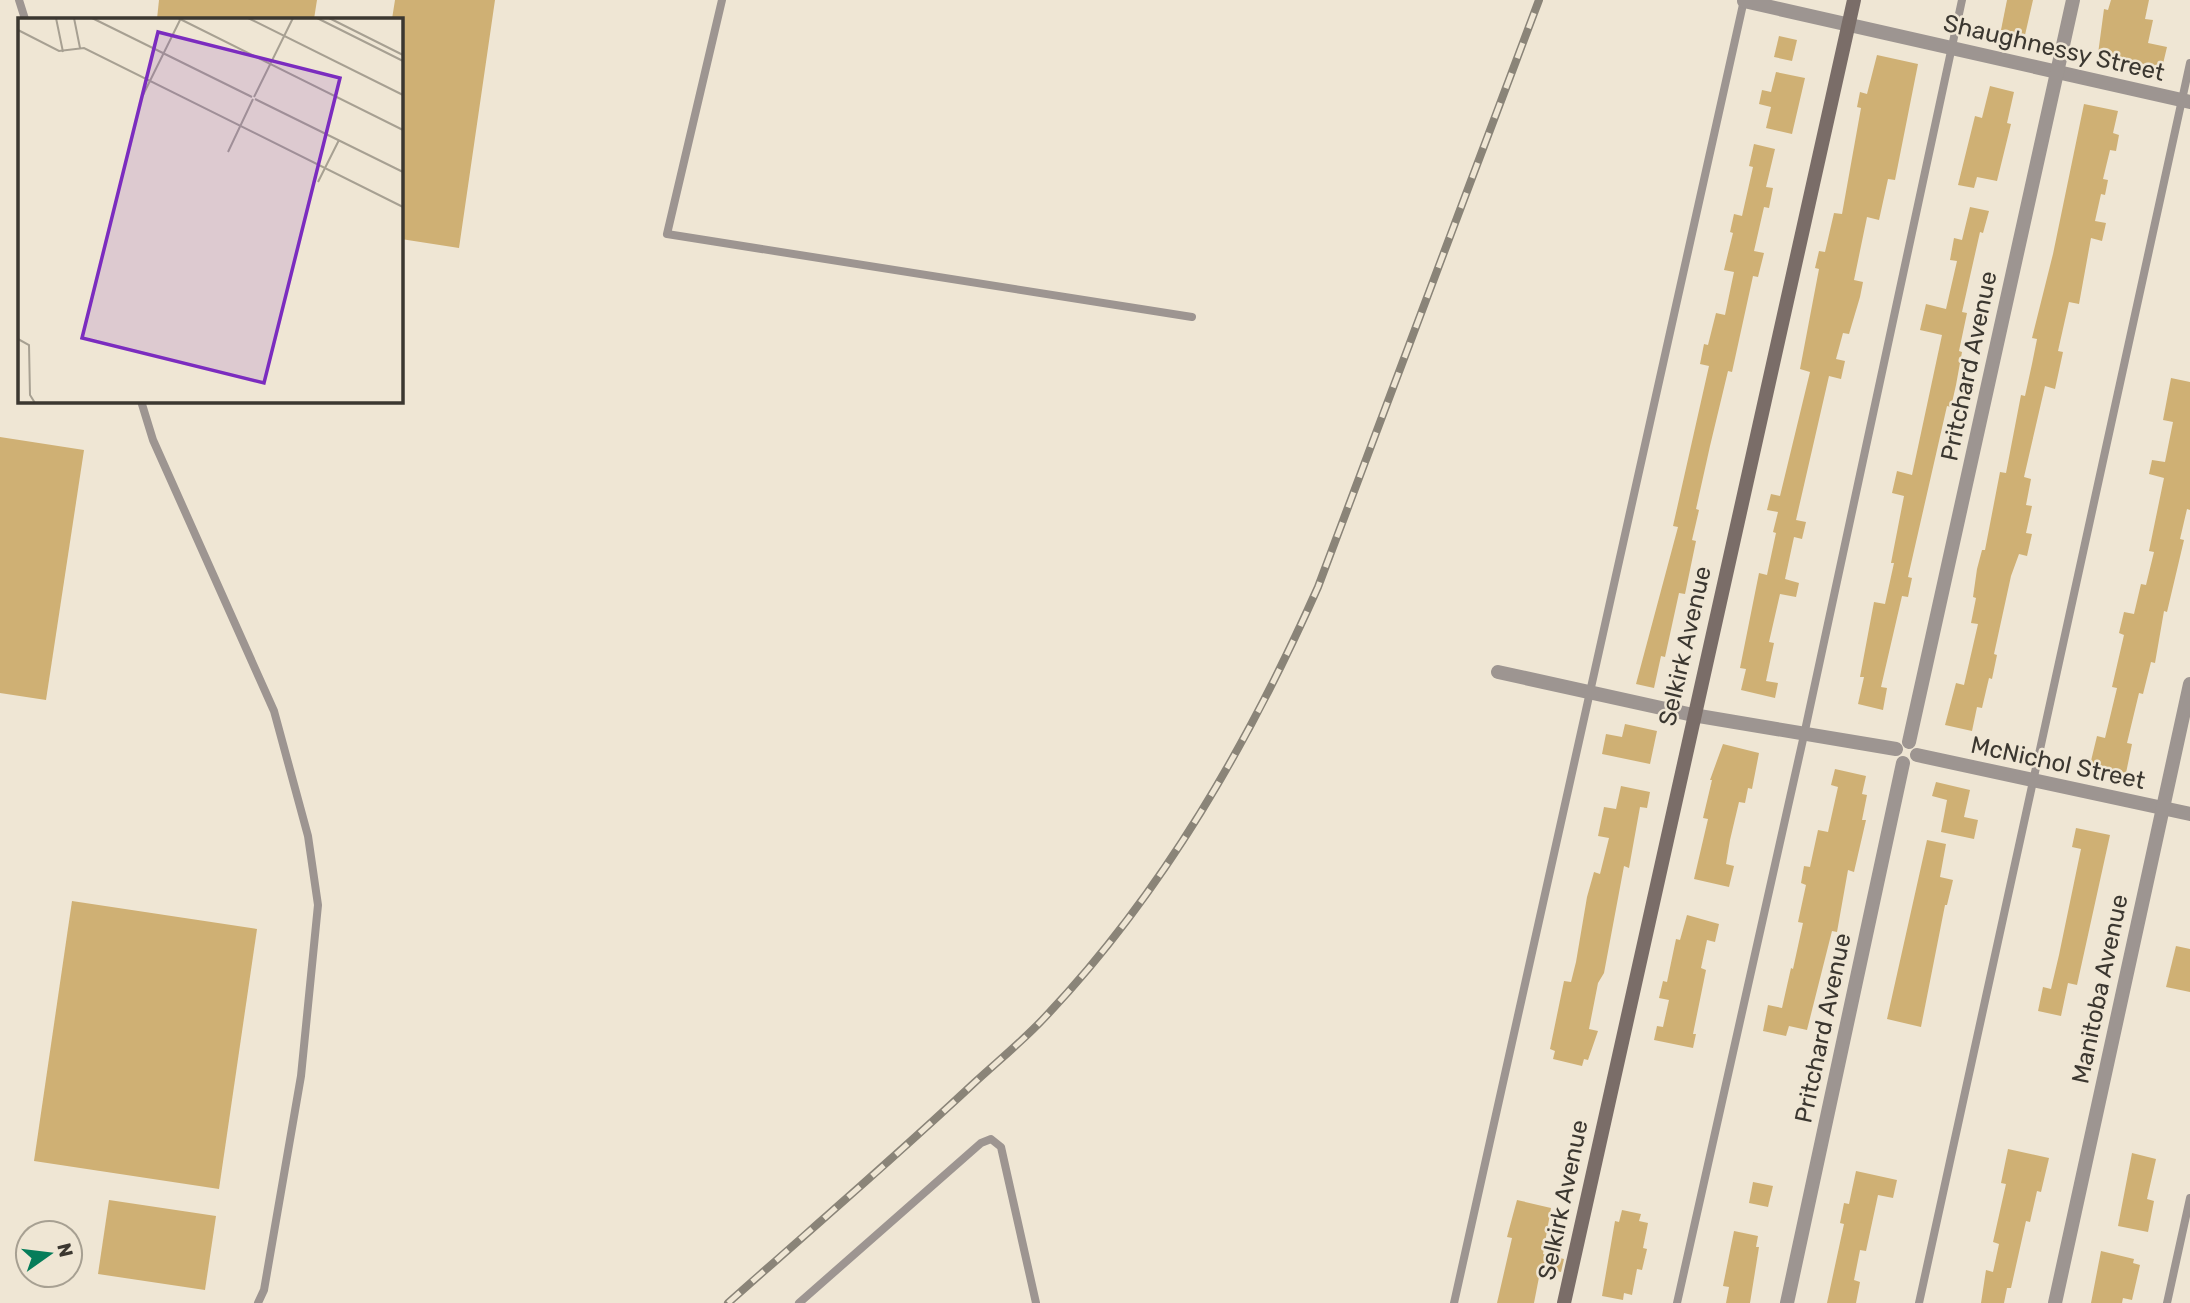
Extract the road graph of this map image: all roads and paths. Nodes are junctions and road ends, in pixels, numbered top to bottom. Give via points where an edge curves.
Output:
1 (19, 0) edge
2 (722, 0) edge
3 (1744, 0) edge
4 (1854, 0) edge
5 (1962, 0) edge
6 (2073, 0) edge
7 (24, 18) edge
8 (1848, 26) junction
9 (1952, 48) junction
10 (2190, 63) edge
11 (2058, 71) junction
12 (2186, 101) edge
13 (1192, 317) dead end
14 (141, 402) edge
15 (1498, 672) dead end
16 (2190, 684) edge
17 (1589, 693) junction
18 (1693, 715) junction
19 (1804, 735) junction
20 (1913, 748) junction
21 (1896, 750) junction
22 (1903, 763) junction
23 (2034, 782) junction
24 (2163, 808) junction
25 (2190, 814) edge
26 (2190, 1198) edge
27 (258, 1303) edge
28 (799, 1303) edge
29 (1036, 1303) edge
30 (1454, 1303) edge
31 (1564, 1303) edge
32 (1677, 1303) edge
33 (1787, 1303) edge
34 (1919, 1303) edge
35 (2055, 1303) edge
36 (2167, 1303) edge

1 - 7 lane
2 - 13 lane via 667,234
3 - 8 street, Shaughnessy Street
3 - 17 lane
4 - 8 street, Selkirk Avenue
5 - 9 lane
6 - 11 street, Pritchard Avenue
8 - 9 street, Shaughnessy Street
8 - 18 street, Selkirk Avenue
9 - 11 street, Shaughnessy Street
9 - 19 lane
10 - 12 lane
11 - 12 street, Shaughnessy Street
11 - 20 street, Pritchard Avenue
12 - 23 lane
14 - 27 lane via 153,440 274,711 308,836 318,905 301,1076
15 - 17 street
16 - 24 street, Manitoba Avenue
17 - 18 street
17 - 30 lane
18 - 19 street
18 - 31 street, Selkirk Avenue
19 - 21 street
19 - 32 lane
20 - 21 street via 1901,743
20 - 22 street via 1912,761
20 - 23 street, McNichol Street
21 - 22 street
22 - 33 street, Pritchard Avenue
23 - 24 street, McNichol Street
23 - 34 lane
24 - 25 street, McNichol Street
24 - 35 street, Manitoba Avenue
26 - 36 lane
28 - 29 lane via 991,1139 1001,1147

